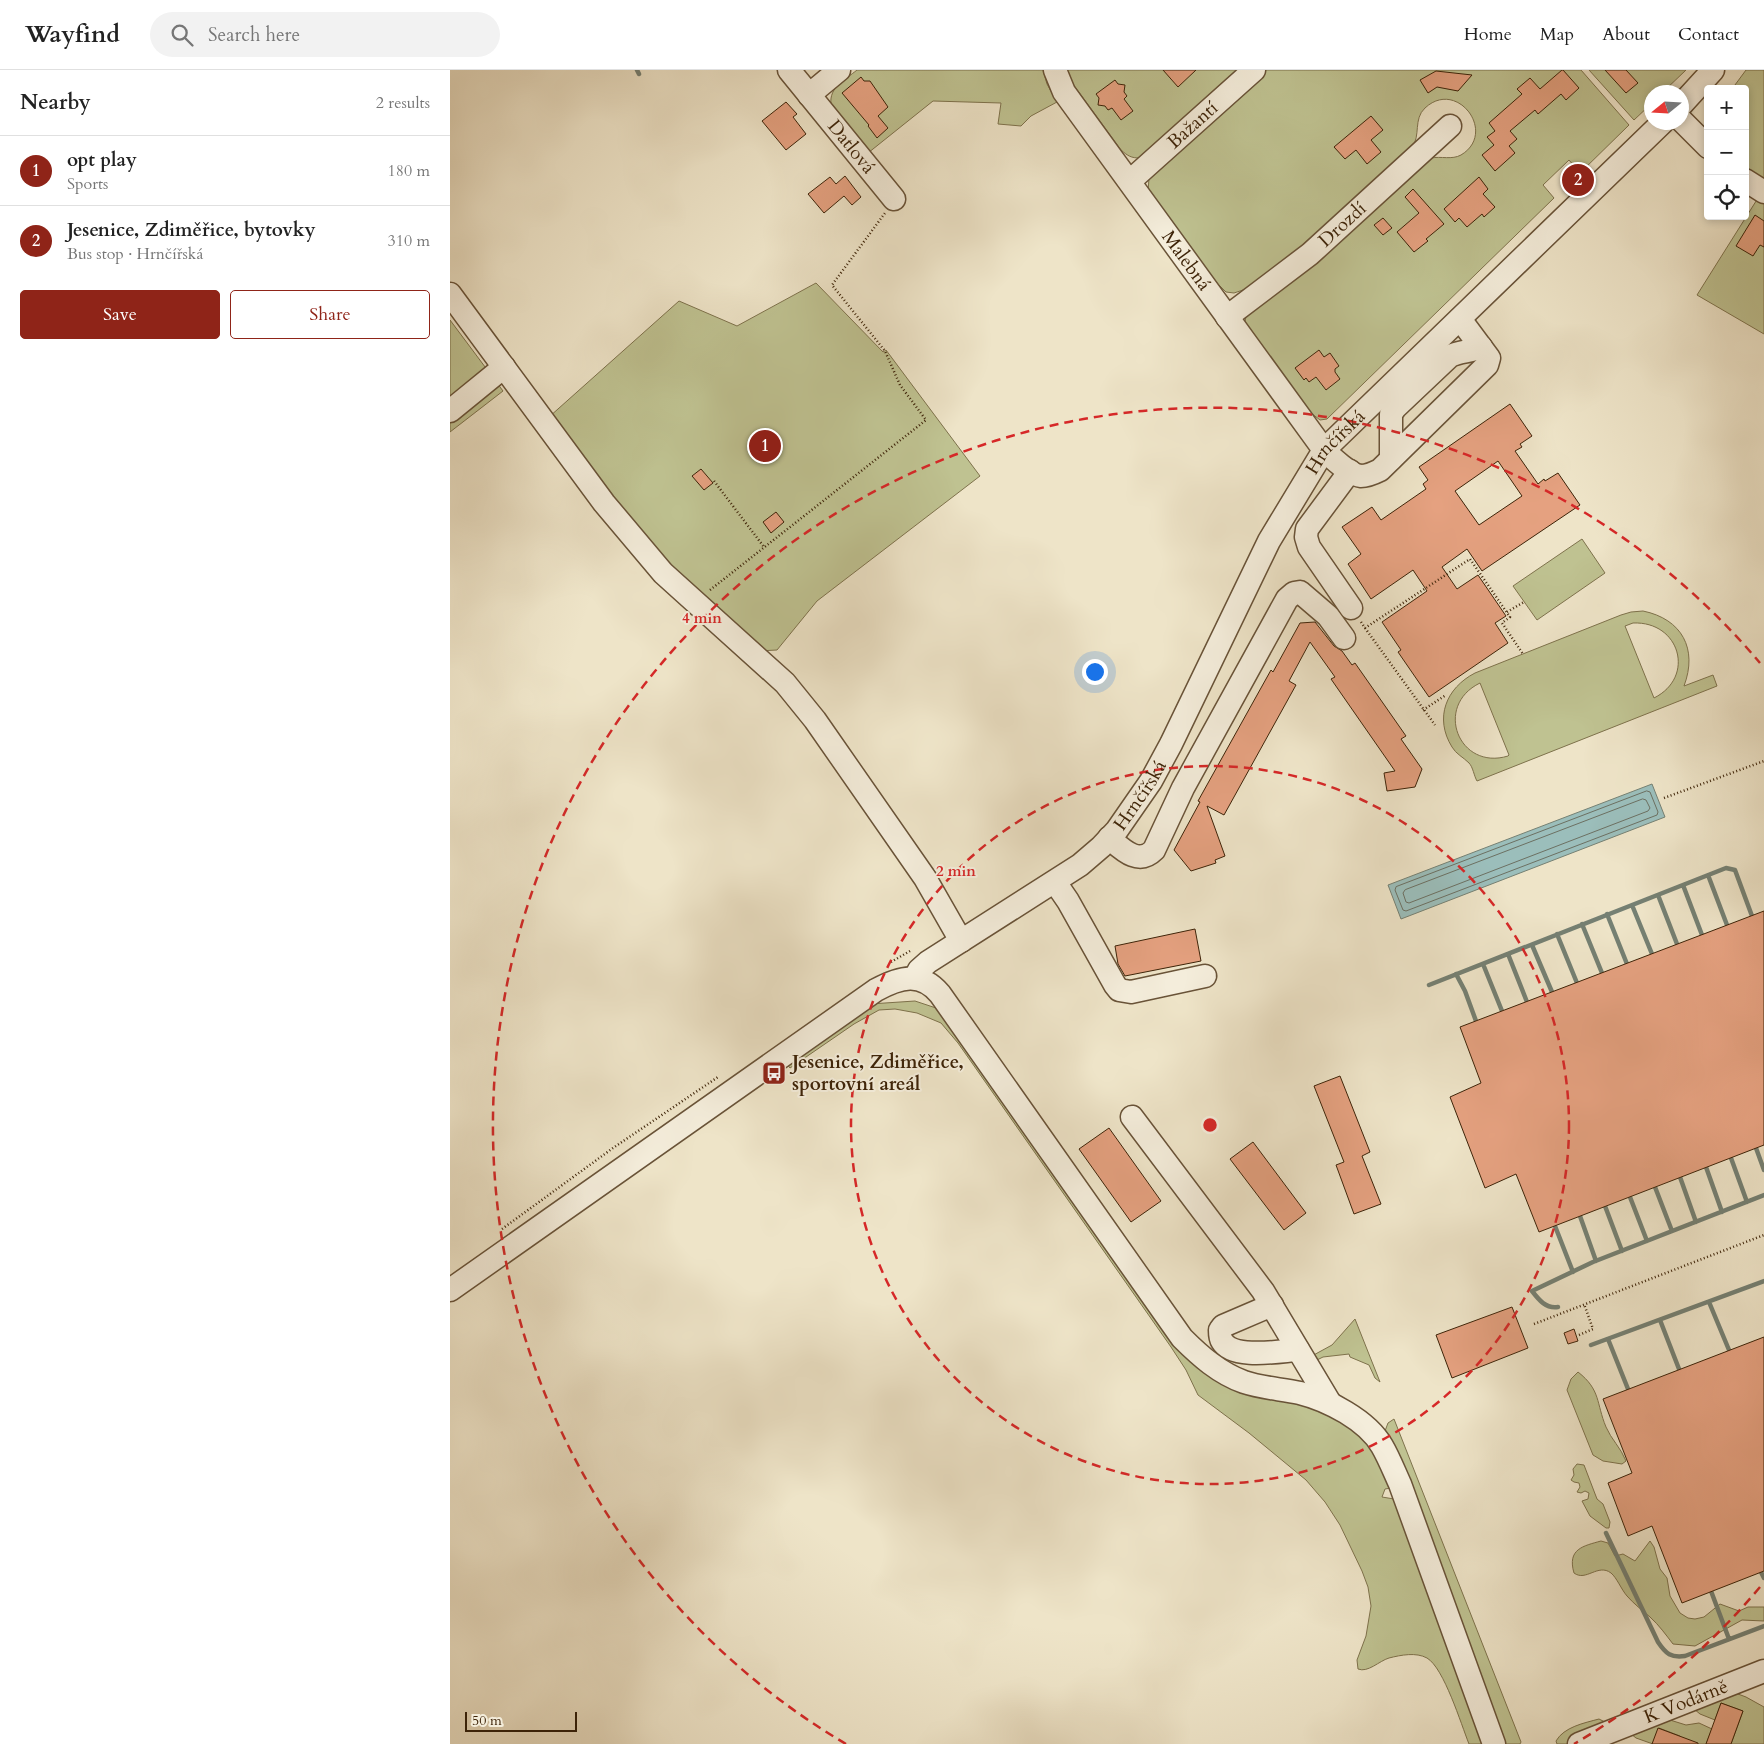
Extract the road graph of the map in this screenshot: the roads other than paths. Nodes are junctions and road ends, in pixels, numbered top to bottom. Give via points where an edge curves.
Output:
1 (789, 70) edge
2 (839, 70) edge
3 (1055, 70) edge
4 (1254, 70) edge
5 (1713, 70) edge
6 (809, 95) junction
7 (1689, 96) edge
8 (1450, 126) dead end
9 (1689, 129) edge
10 (1655, 130) edge
11 (1704, 143) edge
12 (1130, 181) junction
13 (1749, 183) edge
14 (1764, 192) edge
15 (894, 199) road end
16 (450, 294) edge
17 (1227, 316) junction
18 (1460, 319) junction
19 (1481, 347) junction
20 (504, 367) junction
21 (450, 411) edge
22 (1324, 450) junction
23 (1391, 459) junction
24 (1350, 471) junction
25 (1351, 608) road end
26 (1344, 638) dead end
27 (1109, 838) junction
28 (1055, 882) junction
29 (961, 941) junction
30 (1205, 976) dead end
31 (915, 978) junction
32 (1132, 1117) dead end
33 (450, 1290) edge
34 (1272, 1306) junction
35 (1298, 1350) junction
36 (1330, 1403) junction
37 (1764, 1671) edge
38 (1494, 1744) edge
39 (1579, 1744) edge

1 - 6 street, Datlová
2 - 6 street
3 - 12 street, Malebná via 1064,92
4 - 12 street, Bažantí
5 - 7 street
6 - 15 street, Datlová
8 - 17 street, Drozdí via 1310,254
9 - 11 street
10 - 18 street, Hrnčířská
12 - 17 street, Malebná
13 - 14 street
16 - 20 street
17 - 22 street, Malebná
18 - 19 street
18 - 22 street, Hrnčířská
19 - 23 street via 1489,358 1487,365
19 - 23 street via 1450,356 1395,408 1391,414
20 - 21 street
20 - 29 street via 604,503 662,574 786,684 815,720 926,878
22 - 24 street, Malebná
22 - 27 street, Hrnčířská via 1270,541 1167,751 1135,805
23 - 24 street via 1370,475 1360,476
24 - 25 street via 1307,529 1306,538
26 - 27 street, Hrnčířská via 1328,616 1300,592 1286,598 1183,788 1154,850 1146,856 1134,856
27 - 28 street, Hrnčířská via 1080,865
28 - 29 street, Hrnčířská
28 - 30 street via 1119,990 1131,992
29 - 31 street, Hrnčířská via 922,966
31 - 33 street via 894,981 876,990
31 - 36 street via 928,983 940,994 1182,1338 1221,1371 1244,1382
32 - 34 street
34 - 35 street
34 - 35 street via 1223,1326 1220,1330 1222,1341 1232,1349 1247,1353
35 - 36 street
36 - 38 street via 1356,1418 1381,1444 1400,1484
37 - 39 street, K Vodárně

